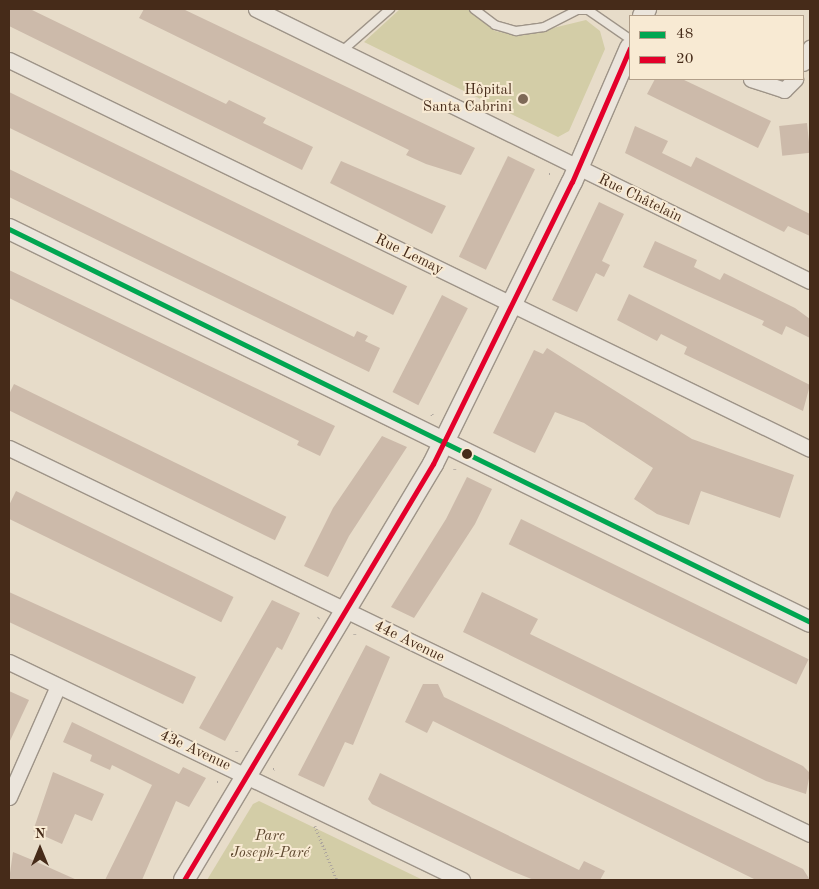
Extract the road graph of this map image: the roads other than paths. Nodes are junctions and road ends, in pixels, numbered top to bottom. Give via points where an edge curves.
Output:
1 (256, 9) edge
2 (390, 9) edge
3 (474, 9) edge
4 (629, 38) edge
5 (810, 48) edge
6 (629, 50) edge
7 (342, 51) junction
8 (9, 60) edge
9 (804, 62) edge
10 (754, 80) edge
11 (794, 80) edge
12 (578, 168) junction
13 (9, 229) edge
14 (810, 281) edge
15 (510, 304) junction
16 (444, 441) junction
17 (9, 448) edge
18 (810, 449) edge
19 (346, 612) junction
20 (810, 622) edge
21 (9, 662) edge
22 (58, 686) junction
23 (247, 776) junction
24 (9, 797) edge
25 (810, 834) edge
26 (184, 880) edge
27 (462, 880) edge

1 - 7 street, Rue Châtelain
2 - 7 lane
3 - 4 lane via 495,25 516,31 544,27 578,10 588,10
5 - 9 street
6 - 12 street
7 - 12 street, Rue Châtelain
8 - 15 street, Rue Lemay
10 - 11 street via 784,90
12 - 14 street, Rue Châtelain
12 - 15 street
13 - 16 street
15 - 16 street
15 - 18 street, Rue Lemay
16 - 19 street
16 - 20 street
17 - 19 street, 44e Avenue
19 - 23 street
19 - 25 street, 44e Avenue
21 - 22 street, 43e Avenue
22 - 23 street, 43e Avenue
22 - 24 street
23 - 26 street
23 - 27 street, 43e Avenue

